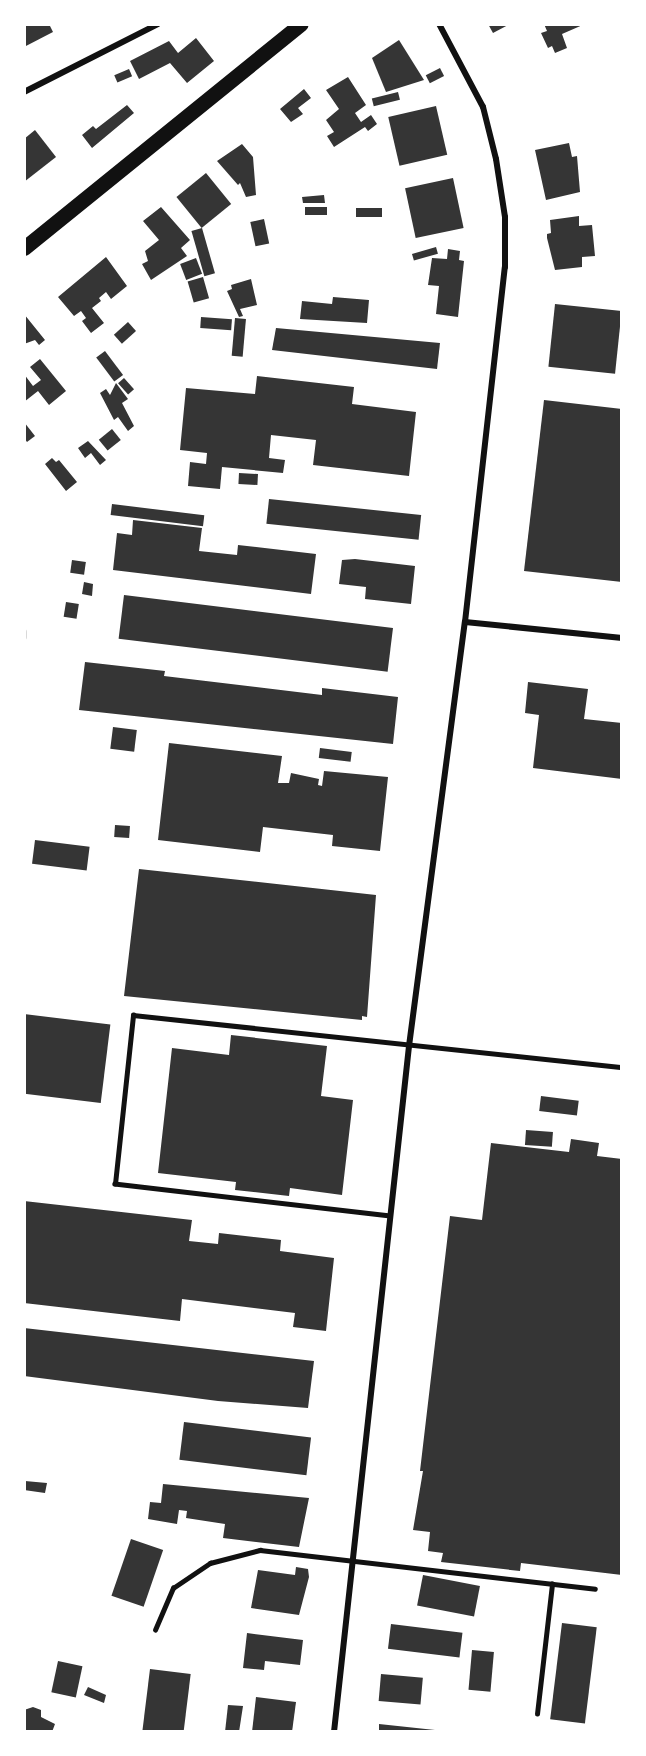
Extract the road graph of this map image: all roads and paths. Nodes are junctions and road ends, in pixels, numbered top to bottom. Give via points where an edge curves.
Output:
1 (158, 24) edge
2 (301, 24) edge
3 (439, 24) edge
4 (24, 92) edge
5 (24, 248) edge
6 (465, 622) junction
7 (622, 638) edge
8 (409, 1046) junction
9 (622, 1067) edge
10 (390, 1216) junction
11 (353, 1559) junction
12 (552, 1584) junction
13 (595, 1589) dead end
14 (156, 1630) dead end
15 (537, 1714) dead end
16 (334, 1732) edge

1 - 4 street
2 - 5 main road
3 - 6 street via 483,106 505,216 505,267
6 - 7 street
6 - 8 street
8 - 9 lane
8 - 10 street
8 - 10 lane via 133,1015 115,1184
10 - 11 street
11 - 12 lane
11 - 14 lane via 260,1550 210,1563 173,1588
11 - 16 street
12 - 13 lane
12 - 15 lane

